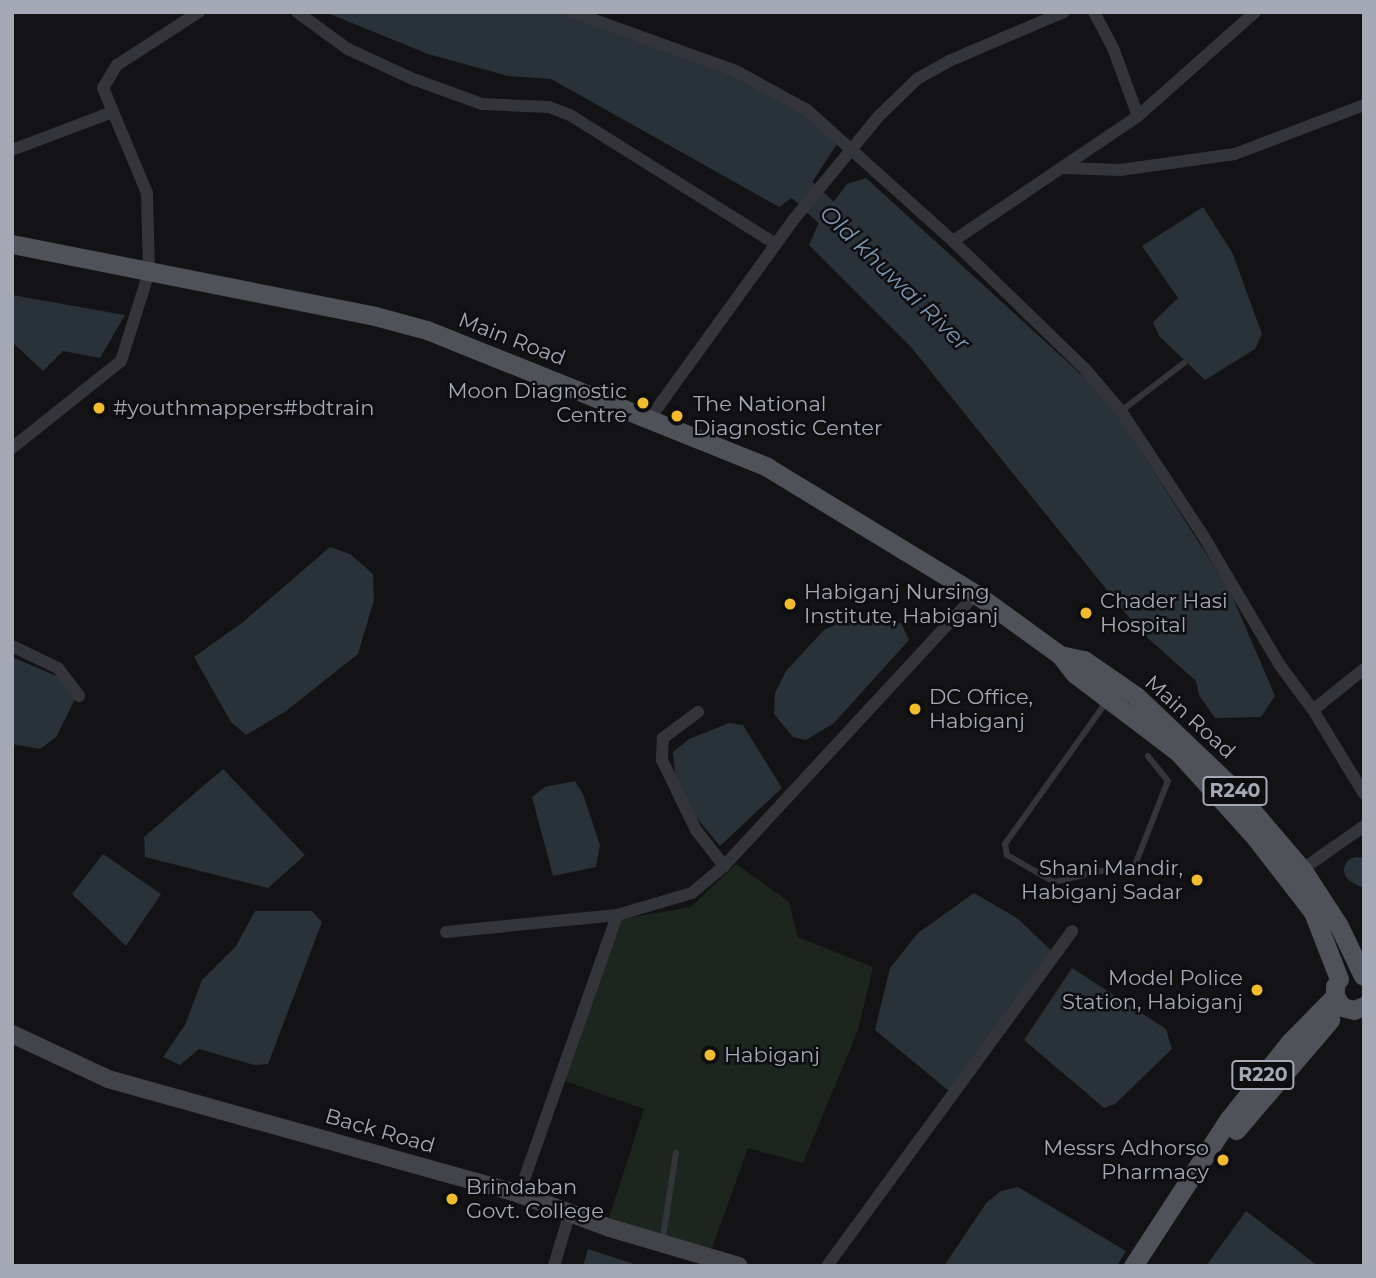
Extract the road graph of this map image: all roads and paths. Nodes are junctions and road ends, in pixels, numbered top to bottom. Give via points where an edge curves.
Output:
1 (199, 12) edge
2 (297, 12) edge
3 (572, 12) edge
4 (1064, 12) edge
5 (1094, 12) edge
6 (1255, 12) edge
7 (1364, 105) edge
8 (110, 113) junction
9 (1138, 116) junction
10 (850, 148) junction
11 (12, 150) edge
12 (1063, 168) junction
13 (953, 241) junction
14 (12, 244) edge
15 (776, 244) junction
16 (149, 272) junction
17 (1184, 363) dead end
18 (1121, 411) junction
19 (650, 418) junction
20 (12, 447) edge
21 (976, 594) junction
22 (12, 646) edge
23 (1060, 655) junction
24 (1364, 669) edge
25 (79, 696) dead end
26 (1111, 697) junction
27 (1313, 710) junction
28 (698, 712) dead end
29 (1148, 755) dead end
30 (1364, 794) edge
31 (1364, 825) edge
32 (724, 866) junction
33 (1295, 874) junction
34 (617, 915) junction
35 (446, 932) dead end
36 (1072, 932) dead end
37 (1363, 976) edge
38 (1350, 1002) edge
39 (12, 1034) edge
40 (676, 1153) dead end
41 (519, 1194) junction
42 (570, 1212) junction
43 (661, 1245) junction
44 (554, 1266) edge
45 (739, 1266) edge
46 (827, 1266) edge
47 (1133, 1266) edge

1 - 8 street via 107,75 103,88
2 - 15 street via 348,49 413,79 482,104 549,107 570,115
3 - 10 street via 736,71 792,99
4 - 10 street via 916,79
5 - 9 street via 1114,48
6 - 9 street
7 - 12 street via 1235,153 1120,170
8 - 11 street
8 - 16 street via 147,193
9 - 12 street
10 - 13 street
10 - 15 street
12 - 13 street
13 - 18 street
14 - 16 main road, Main Road / R240
15 - 19 street
16 - 19 main road, Main Road / R240 via 427,330
16 - 20 street via 121,361
17 - 18 lane
18 - 27 street via 1204,537 1279,664
19 - 21 main road, Main Road / R240 via 767,467
21 - 23 main road, Main Road / R240
21 - 32 street
22 - 25 street via 58,668
23 - 26 main road, Main Road / R240 via 1075,674
23 - 33 main road, Main Road / R240 via 1084,660 1158,714 1231,786
24 - 27 street
26 - 29 lane via 1004,845 1007,855 1054,882 1101,871 1126,871 1135,865 1168,781
26 - 33 main road, Main Road / R240 via 1207,780
27 - 30 street
28 - 32 street via 663,738 662,761 696,830
31 - 33 street
32 - 34 street via 692,894
33 - 37 main road, Main Road / R240 via 1339,926
33 - 38 main road, Main Road / R240
34 - 35 street
34 - 41 street
36 - 46 street
37 - 38 main road, R240 via 1351,973
38 - 47 main road, R220 via 1289,1043 1228,1119
39 - 41 street, Back Road via 108,1079
40 - 43 lane
41 - 42 street, Back Road
42 - 43 street, Back Road
42 - 44 street
43 - 45 street, Back Road

